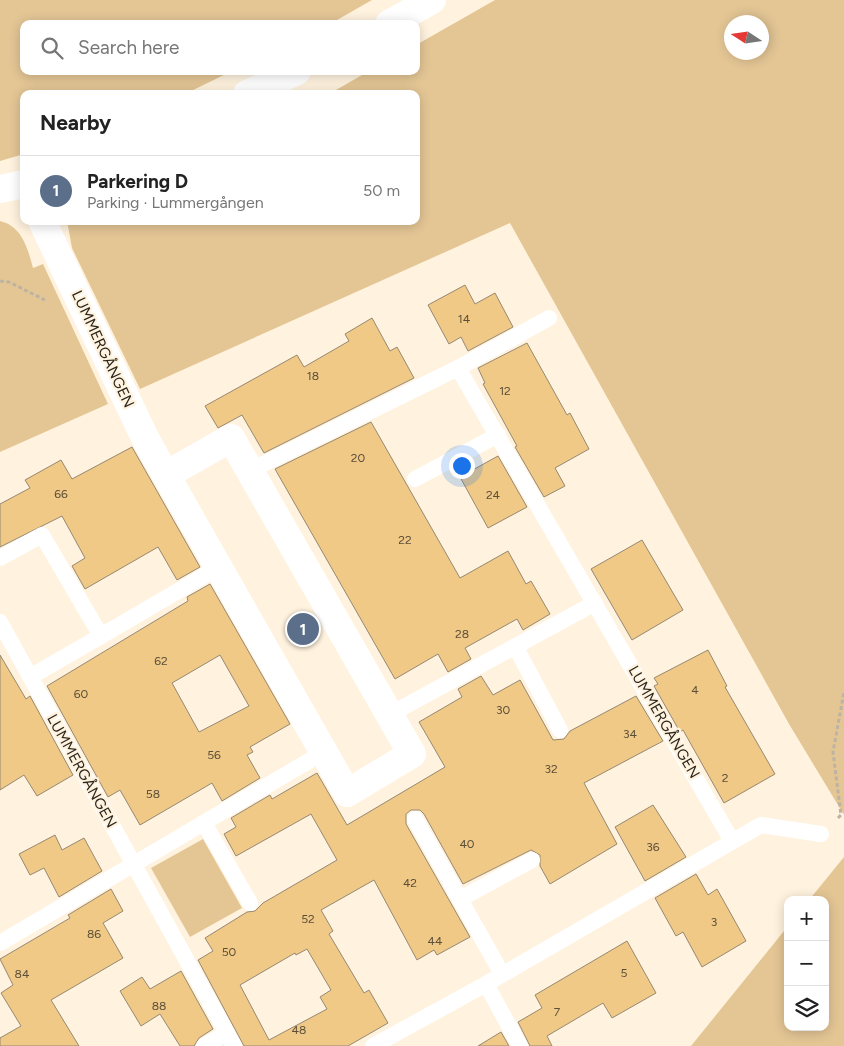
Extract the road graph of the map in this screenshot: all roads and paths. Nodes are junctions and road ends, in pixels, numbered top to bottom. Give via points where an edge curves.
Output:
1 (432, 0) edge
2 (396, 20) edge
3 (288, 75) edge
4 (256, 90) edge
5 (20, 185) edge
6 (0, 189) edge
7 (44, 225) edge
8 (549, 318) dead end
9 (458, 368) junction
10 (498, 435) junction
11 (249, 471) junction
12 (166, 475) junction
13 (415, 480) dead end
14 (0, 558) edge
15 (219, 568) junction
16 (595, 603) junction
17 (0, 622) edge
18 (101, 636) junction
19 (515, 646) junction
20 (30, 677) junction
21 (844, 692) edge
22 (390, 715) junction
23 (560, 730) dead end
24 (324, 752) junction
25 (415, 818) dead end
26 (204, 823) junction
27 (821, 834) joint
28 (732, 841) junction
29 (532, 860) dead end
30 (134, 864) junction
31 (460, 899) junction
32 (250, 903) dead end
33 (0, 943) edge
34 (502, 974) junction
35 (486, 984) junction
36 (230, 1040) edge
37 (204, 1046) edge
38 (373, 1046) edge
39 (520, 1046) edge

1 - 2 street
3 - 4 street
5 - 6 street
7 - 12 street, LUMMERGÅNGEN via 146,440
8 - 9 lane
9 - 10 lane, LUMMERGÅNGEN
9 - 11 lane
10 - 13 lane
10 - 16 lane, LUMMERGÅNGEN
11 - 12 street, LUMMERGÅNGEN via 230,438
11 - 22 street, LUMMERGÅNGEN
12 - 15 street, LUMMERGÅNGEN
14 - 18 lane via 42,535
15 - 18 lane
15 - 24 street, LUMMERGÅNGEN
16 - 19 lane
16 - 28 lane, LUMMERGÅNGEN
17 - 20 lane, LUMMERGÅNGEN
18 - 20 lane
19 - 22 lane
19 - 23 lane
20 - 30 lane, LUMMERGÅNGEN
21 - 27 path via 833,752 842,815
22 - 24 street, LUMMERGÅNGEN via 412,754 347,793
24 - 26 lane
25 - 31 lane
26 - 30 lane
26 - 32 lane
27 - 28 lane via 761,825
28 - 34 lane
29 - 31 lane
30 - 33 lane
30 - 36 lane, LUMMERGÅNGEN
31 - 34 lane
34 - 35 lane
35 - 38 lane
35 - 39 lane
36 - 37 lane, LUMMERGÅNGEN

